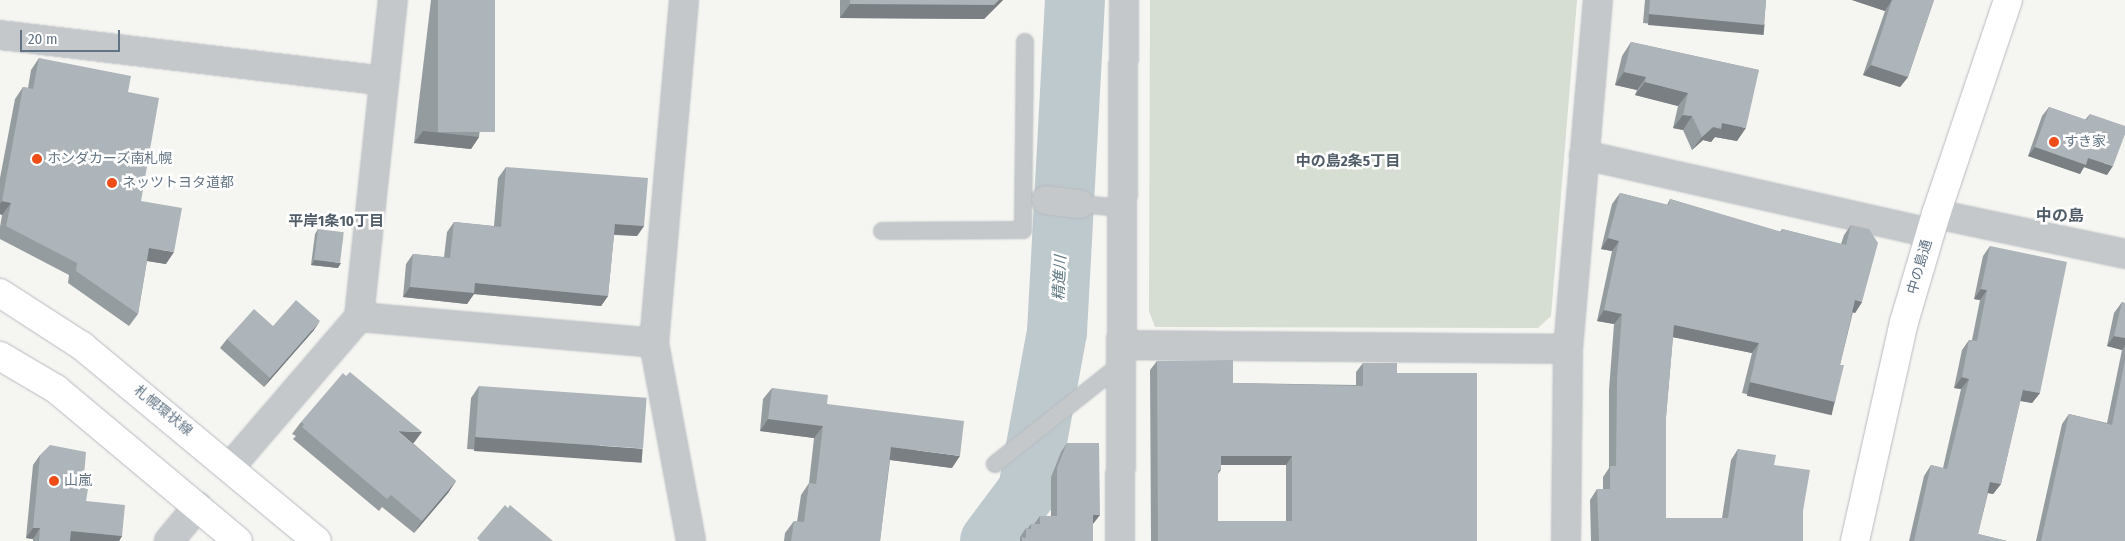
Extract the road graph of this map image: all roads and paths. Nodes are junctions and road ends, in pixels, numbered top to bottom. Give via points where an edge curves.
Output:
1 (393, 0) edge
2 (684, 0) edge
3 (1124, 0) edge
4 (1598, 0) edge
5 (2008, 0) edge
6 (0, 35) edge
7 (1025, 42) dead end
8 (384, 80) junction
9 (1584, 154) junction
10 (1035, 199) junction
11 (1080, 204) joint
12 (1122, 208) junction
13 (1933, 223) junction
14 (882, 231) dead end
15 (2125, 254) edge
16 (0, 293) edge
17 (359, 317) junction
18 (654, 343) junction
19 (1568, 349) junction
20 (1121, 355) junction
21 (0, 356) edge
22 (995, 464) dead end
23 (231, 466) junction
24 (198, 506) junction
25 (168, 541) edge
26 (238, 541) edge
27 (317, 541) edge
28 (691, 541) edge
29 (1120, 541) edge
30 (1566, 541) edge
31 (1855, 541) edge

1 - 8 street
2 - 18 street
3 - 12 street
4 - 9 street
5 - 13 main road, 中の島通
6 - 8 street
7 - 10 lane
8 - 17 street
9 - 13 street
9 - 19 street
10 - 11 street
10 - 14 lane via 1023,230
11 - 12 lane
12 - 20 street
13 - 15 street
13 - 31 main road, 中の島通 via 1881,412
16 - 23 main road, 札幌環状線 via 82,346
17 - 18 street
17 - 23 street
18 - 28 street
19 - 20 street
19 - 30 street
20 - 22 lane via 1073,402
20 - 29 street
21 - 24 main road via 56,389
23 - 27 main road, 札幌環状線
24 - 25 street
24 - 26 main road

